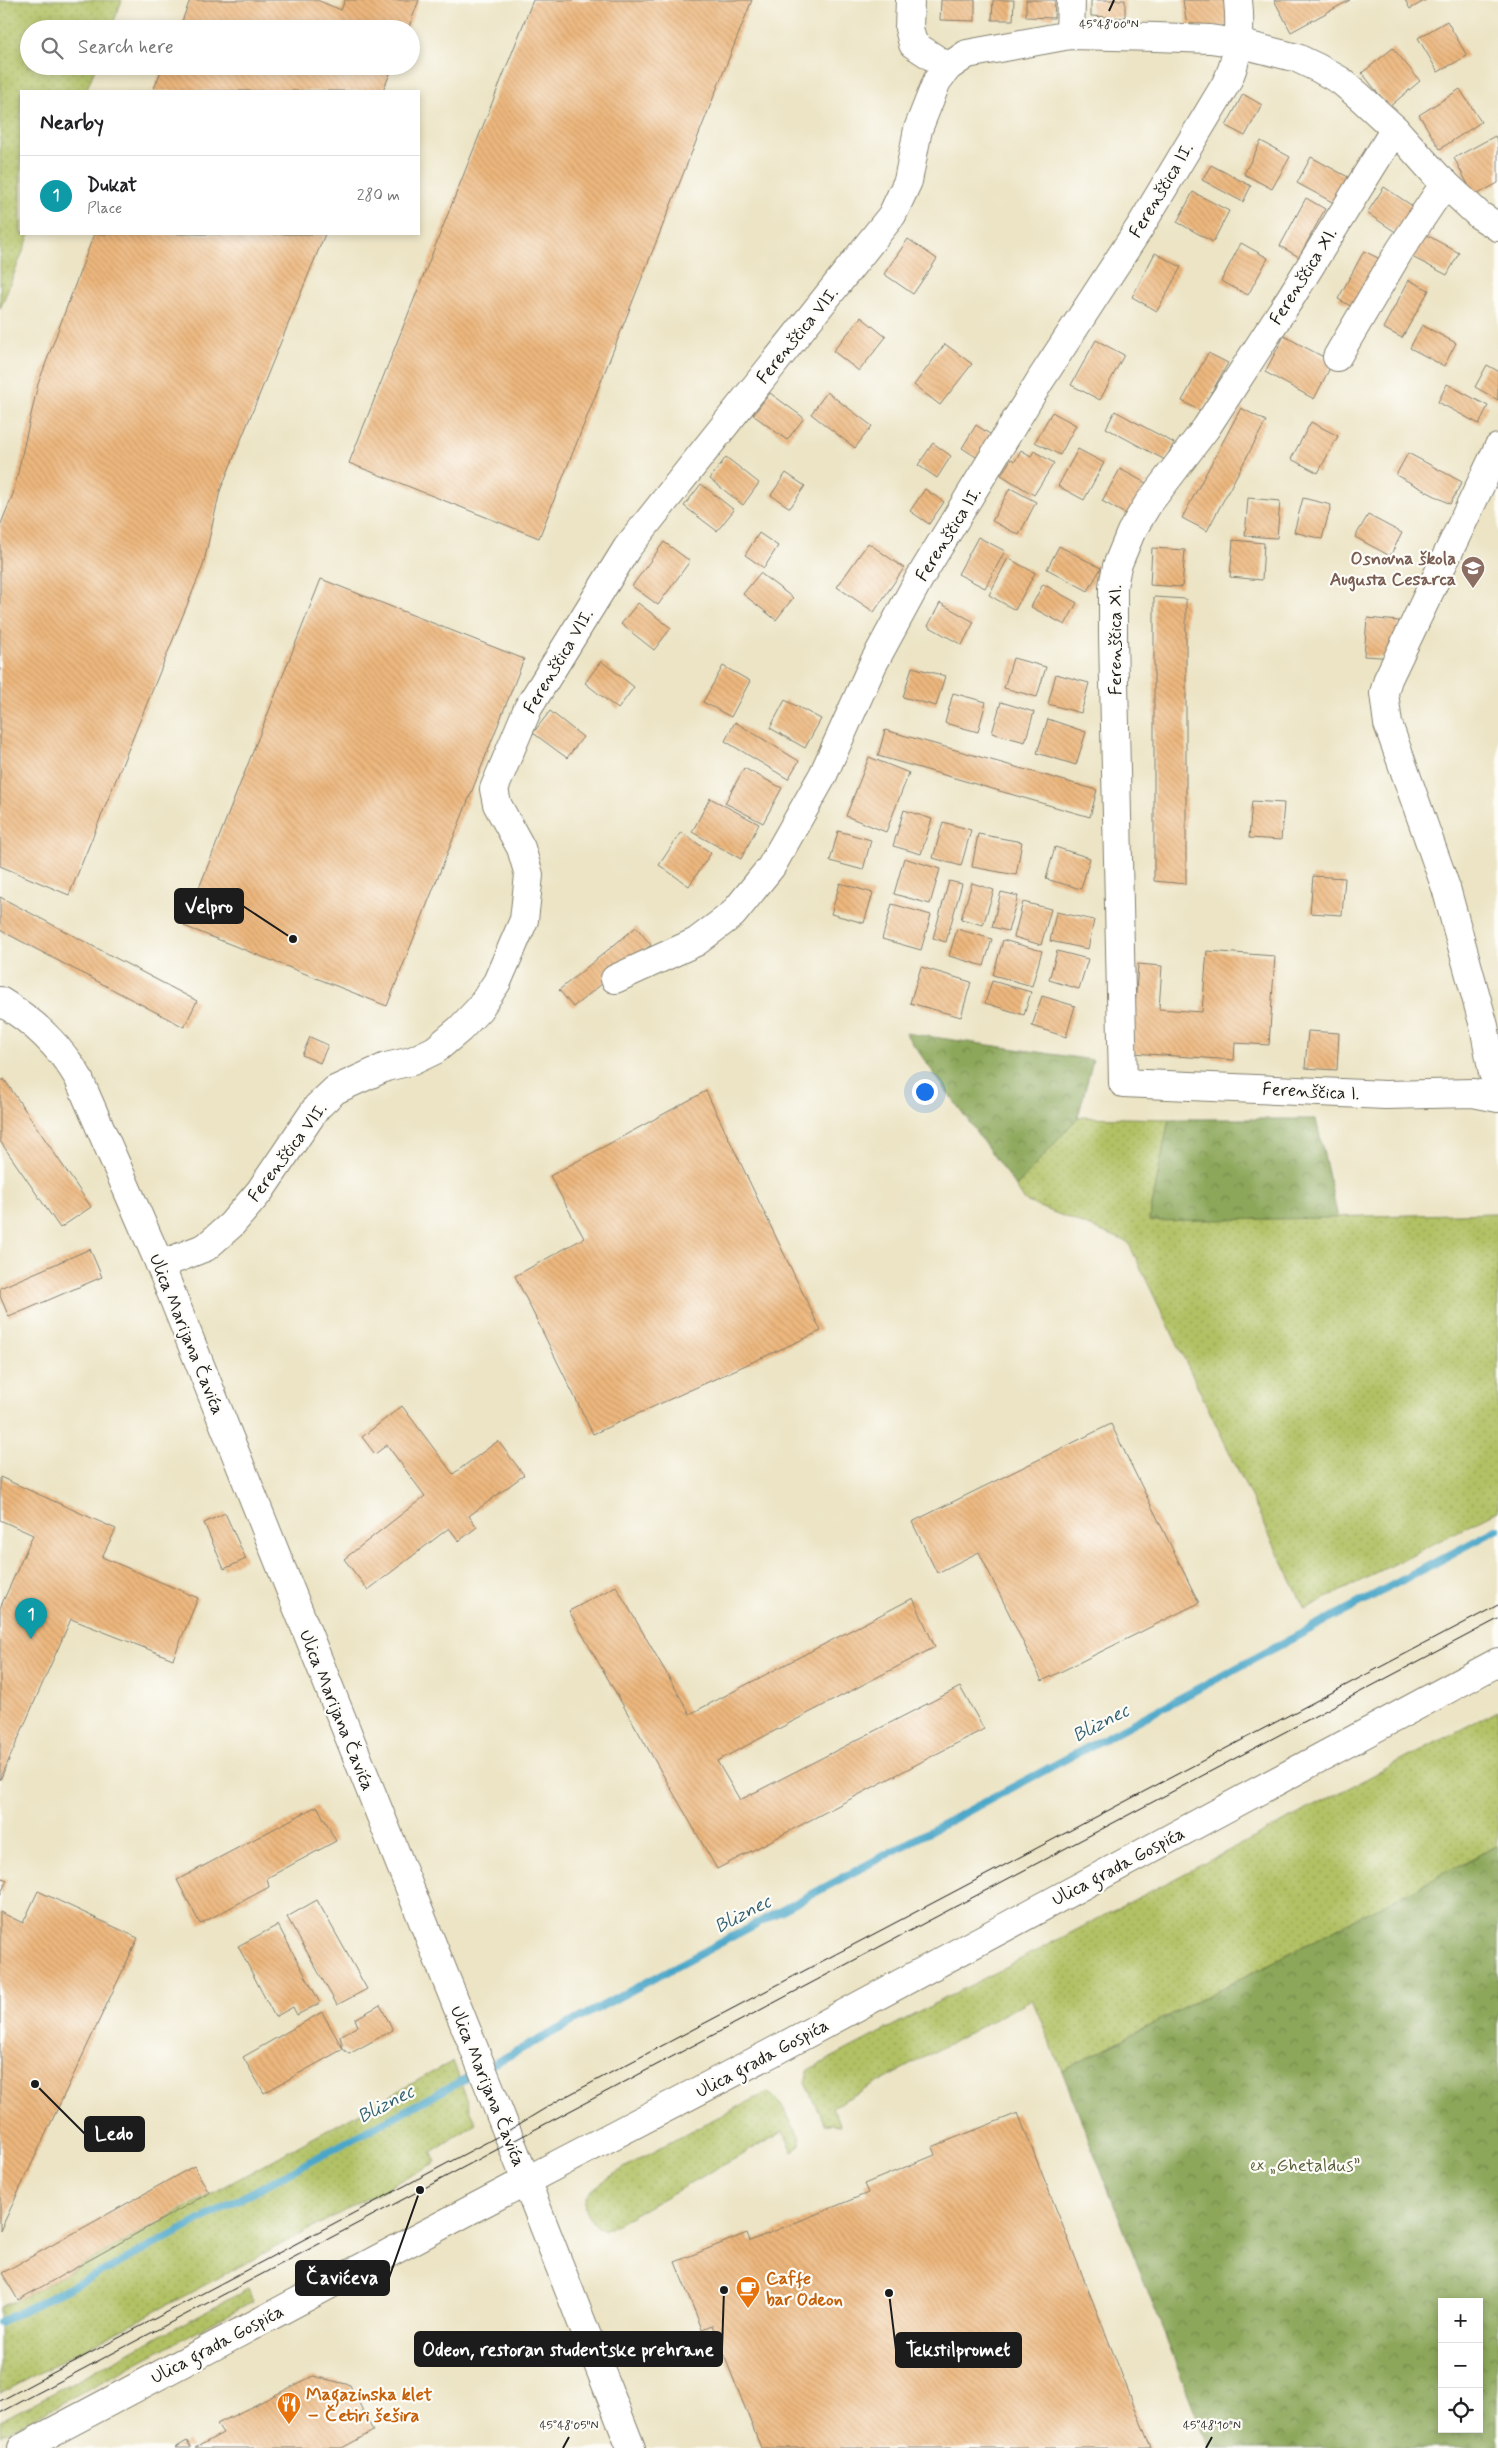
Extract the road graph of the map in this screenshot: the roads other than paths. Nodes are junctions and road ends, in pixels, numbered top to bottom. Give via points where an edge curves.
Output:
1 (910, 0) edge
2 (1071, 0) edge
3 (1238, 0) edge
4 (1070, 35) junction
5 (1238, 43) junction
6 (948, 68) junction
7 (1395, 129) junction
8 (1445, 183) junction
9 (1498, 227) edge
10 (1337, 357) dead end
11 (1498, 448) edge
12 (615, 979) dead end
13 (0, 1001) edge
14 (1123, 1083) joint
15 (1498, 1083) edge
16 (1498, 1098) edge
17 (160, 1265) junction
18 (1498, 1662) edge
19 (526, 2181) junction
20 (22, 2448) edge
21 (631, 2448) edge

1 - 6 street via 909,28 913,44
2 - 4 street
3 - 5 street, Ferenščica II.
4 - 5 street via 1210,39
4 - 6 street via 968,54
5 - 7 street via 1297,58 1326,72 1353,91
5 - 12 street, Ferenščica II. via 1227,82 919,579 872,664 823,775 771,867 733,914 696,942
6 - 17 street, Ferenščica VII. via 937,81 918,130 908,181 892,215 628,548 528,708 494,789 496,804 522,848 529,875 524,920 497,982 460,1030 435,1050 335,1090 317,1107 260,1191 231,1225 206,1247
7 - 8 street
7 - 14 street, Ferenščica XI. via 1206,428 1148,504 1131,532 1117,566 1113,586 1113,637
8 - 9 street via 1479,215
8 - 10 street via 1400,250
11 - 15 street via 1384,693 1388,724 1446,888
13 - 17 street, Ulica Marijana Čavića via 37,1027 68,1060
14 - 16 street, Ferenščica I. via 1385,1095 1473,1093
17 - 19 street, Ulica Marijana Čavića
18 - 19 street, Ulica grada Gospića via 771,2054
19 - 20 street, Ulica grada Gospića
19 - 21 street, Ulica Marijana Čavića

